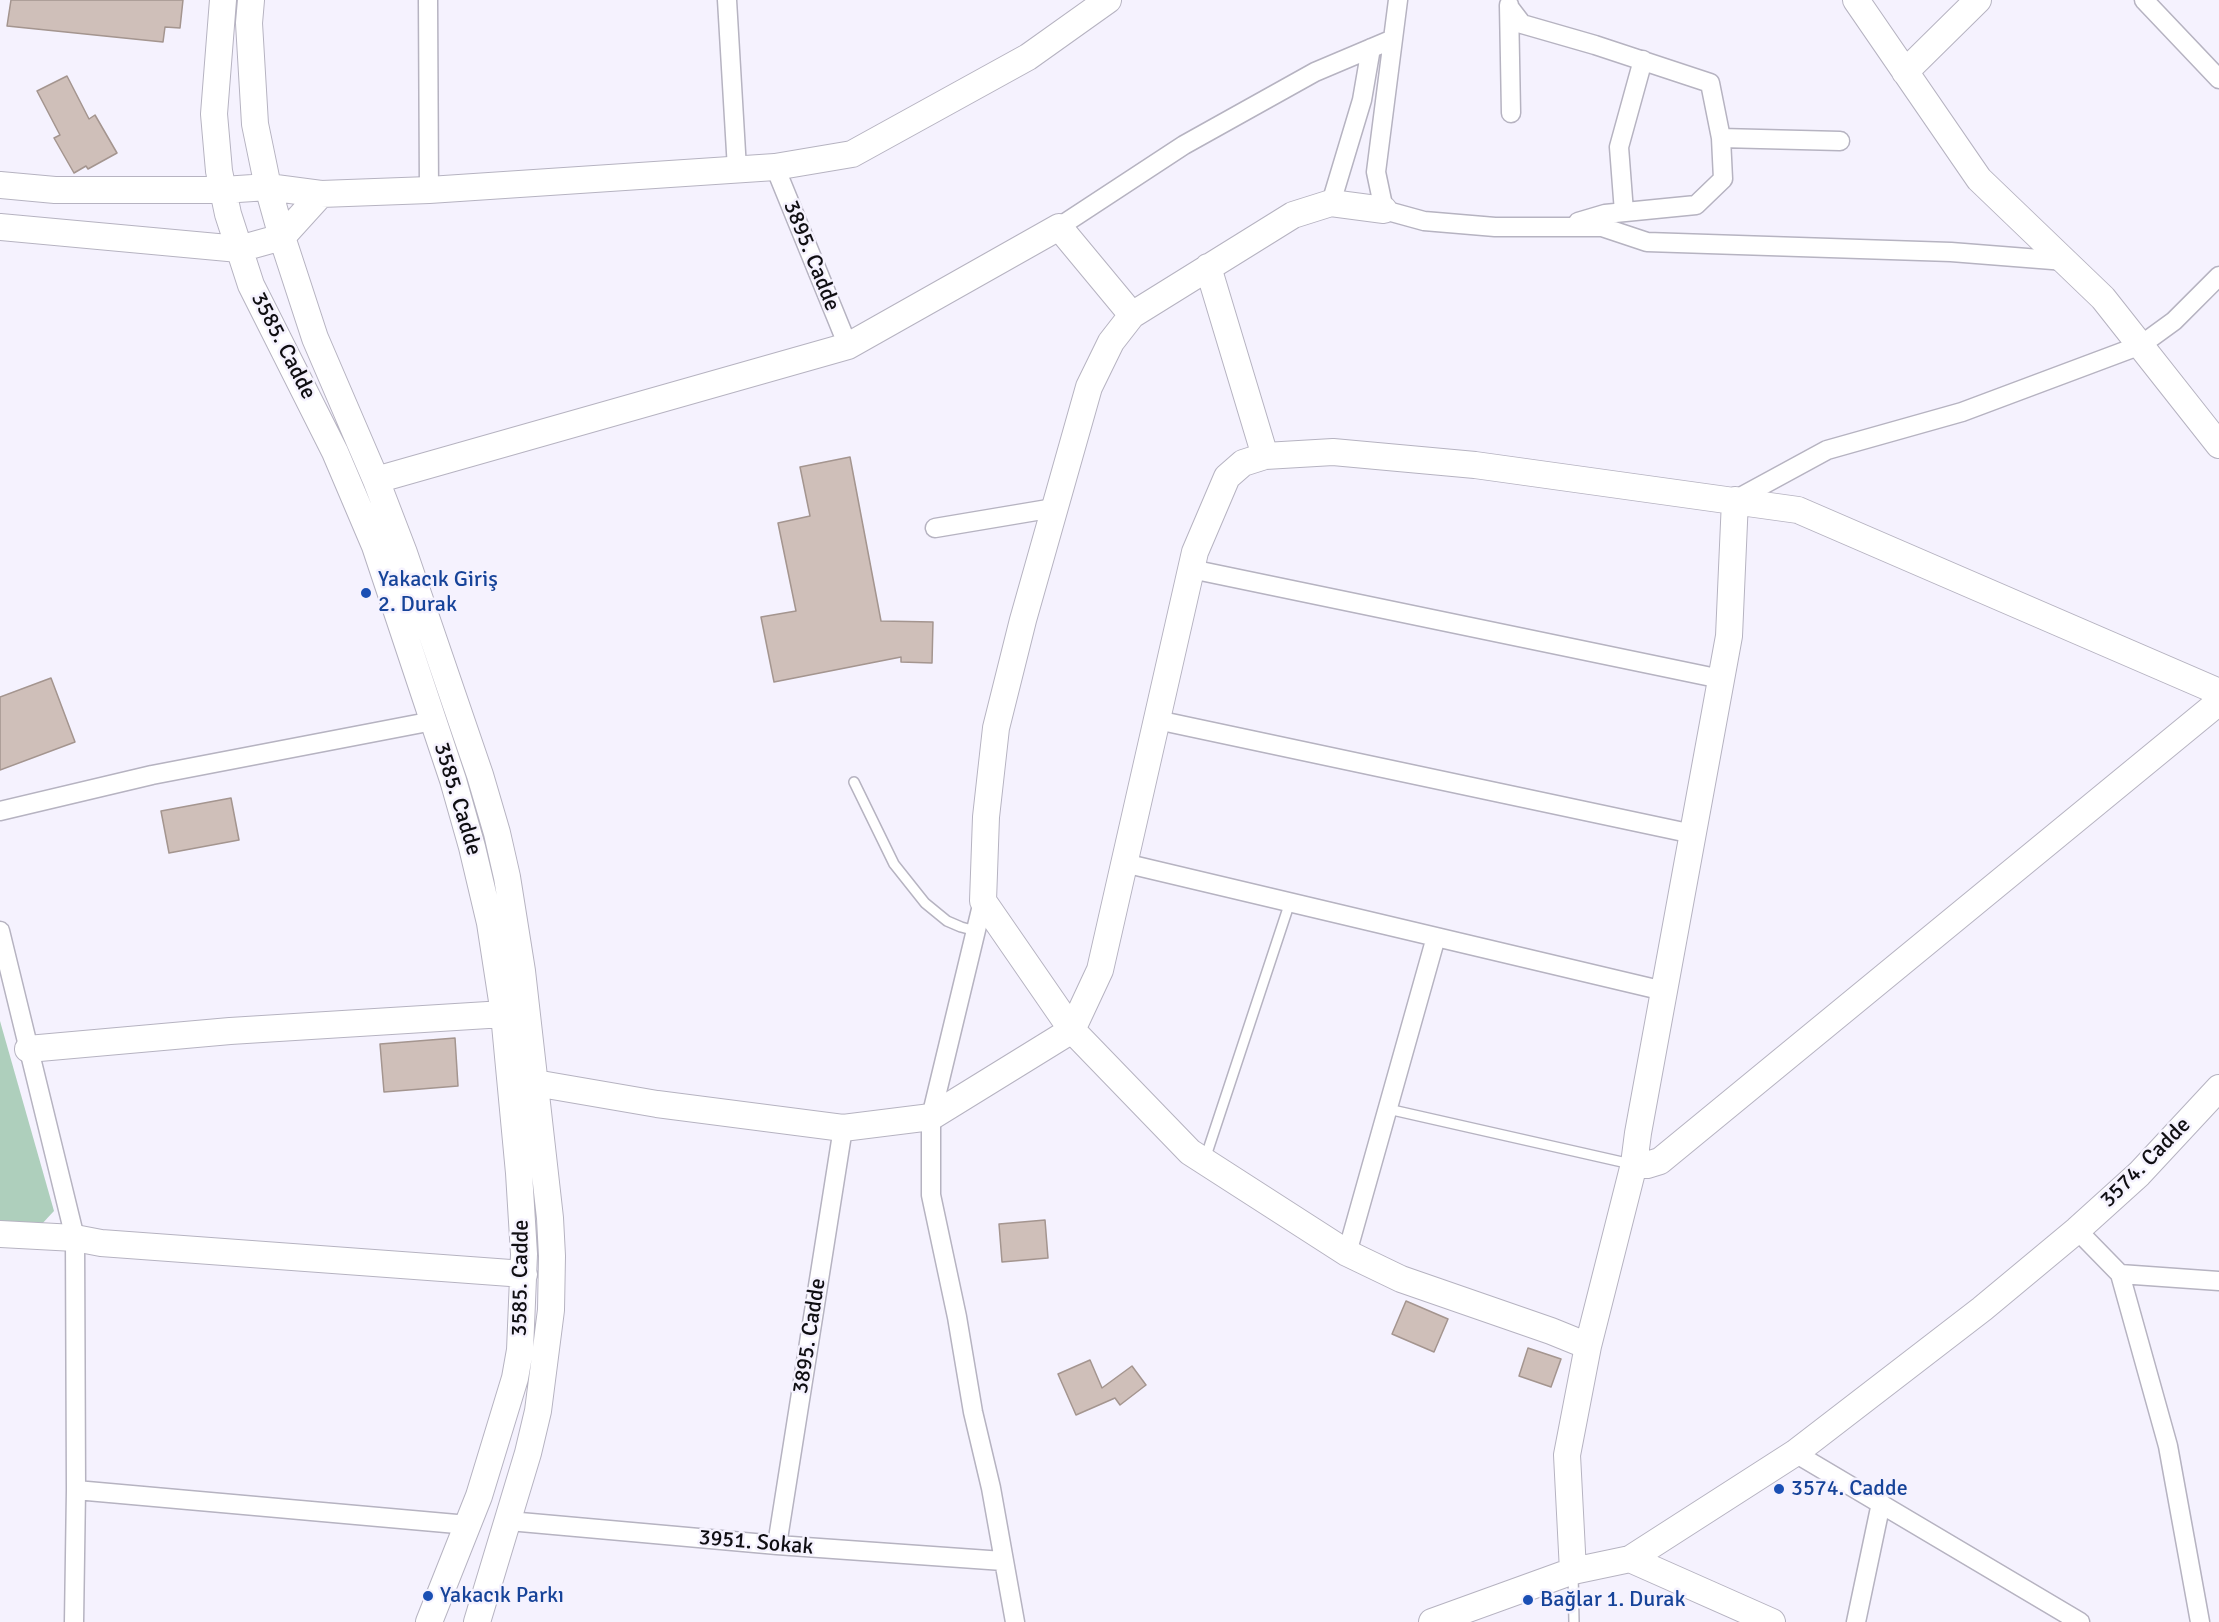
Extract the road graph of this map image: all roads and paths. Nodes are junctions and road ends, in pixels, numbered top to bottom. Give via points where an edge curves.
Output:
1 (223, 0) edge
2 (251, 0) edge
3 (428, 0) edge
4 (727, 0) edge
5 (1108, 0) edge
6 (1398, 0) edge
7 (1856, 0) edge
8 (1978, 0) edge
9 (2144, 0) edge
10 (1508, 4) edge
11 (1393, 39) junction
12 (1371, 48) junction
13 (1643, 60) junction
14 (1905, 72) junction
15 (2219, 79) edge
16 (1511, 113) dead end
17 (1721, 138) junction
18 (1840, 141) dead end
19 (775, 167) junction
20 (737, 169) junction
21 (0, 185) edge
22 (268, 187) junction
23 (223, 190) junction
24 (429, 190) junction
25 (321, 194) junction
26 (1331, 203) junction
27 (1384, 210) junction
28 (1624, 212) junction
29 (0, 227) edge
30 (1059, 227) junction
31 (1562, 227) junction
32 (282, 237) junction
33 (238, 249) junction
34 (2065, 261) junction
35 (1208, 267) junction
36 (2219, 276) edge
37 (1132, 315) junction
38 (2140, 345) junction
39 (848, 346) junction
40 (2219, 445) edge
41 (1264, 456) junction
42 (376, 480) junction
43 (1736, 500) junction
44 (1054, 508) junction
45 (935, 528) dead end
46 (1191, 569) junction
47 (1721, 679) junction
48 (2219, 692) edge
49 (2219, 702) edge
50 (1157, 720) junction
51 (433, 722) junction
52 (854, 782) dead end
53 (0, 811) edge
54 (1693, 834) junction
55 (1124, 863) junction
56 (983, 901) junction
57 (1290, 902) junction
58 (0, 931) edge
59 (976, 931) junction
60 (1436, 937) junction
61 (1664, 991) junction
62 (504, 1014) junction
63 (1072, 1030) junction
64 (28, 1049) junction
65 (535, 1083) junction
66 (2219, 1088) edge
67 (1388, 1109) junction
68 (931, 1117) junction
69 (843, 1128) junction
70 (1204, 1162) junction
71 (1634, 1164) junction
72 (2077, 1230) junction
73 (0, 1234) edge
74 (75, 1238) junction
75 (1347, 1253) junction
76 (524, 1274) junction
77 (2120, 1274) junction
78 (2219, 1281) edge
79 (1588, 1346) junction
80 (1795, 1453) junction
81 (76, 1490) junction
82 (1881, 1503) junction
83 (509, 1521) junction
84 (468, 1525) junction
85 (777, 1545) junction
86 (1630, 1560) junction
87 (1004, 1561) junction
88 (1573, 1571) junction
89 (74, 1622) edge
90 (429, 1622) edge
91 (477, 1622) edge
92 (1015, 1622) edge
93 (1432, 1622) edge
94 (1574, 1622) edge
95 (1772, 1622) edge
96 (1856, 1622) edge
97 (2080, 1622) edge
98 (2200, 1622) edge

1 - 23 street, 3585. Cadde via 214,114
2 - 22 street, 3585. Cadde via 255,124
3 - 24 street
4 - 20 street
5 - 19 street via 1028,57 852,154
6 - 11 street
7 - 14 street
8 - 14 street
9 - 15 street
10 - 13 street via 1522,24
10 - 16 street
11 - 12 street
11 - 27 street via 1376,172
12 - 26 street via 1362,100
12 - 30 street via 1315,72 1184,145
13 - 17 street via 1710,83
13 - 28 street via 1619,147
14 - 34 street via 1979,179
17 - 18 street
17 - 28 street via 1723,179 1696,205
19 - 20 street
19 - 39 street, 3895. Cadde
20 - 24 street
21 - 23 street via 55,190
22 - 23 street
22 - 25 street
22 - 32 street, 3585. Cadde
23 - 33 street, 3585. Cadde
24 - 25 street
25 - 32 street
26 - 27 street
26 - 35 street via 1293,214
27 - 31 street via 1424,220 1495,227
28 - 31 street
29 - 33 street
30 - 37 street
30 - 39 street
31 - 34 street via 1602,227 1647,242 1951,252
32 - 33 street
32 - 42 street, 3585. Cadde via 315,338
33 - 51 street, 3585. Cadde via 251,285 355,497
34 - 38 street via 2103,298
35 - 37 street
35 - 41 street
36 - 38 street via 2174,321
37 - 44 street via 1111,342 1089,387
38 - 40 street
38 - 43 street via 1962,412 1827,450
39 - 42 street
41 - 43 street via 1333,452 1475,465
41 - 46 street via 1244,463 1227,477
42 - 65 street, 3585. Cadde via 497,833 518,941
43 - 47 street via 1729,636
43 - 48 street via 1798,510
44 - 45 street
44 - 56 street via 996,728 986,817
46 - 47 street
46 - 50 street
47 - 54 street
49 - 71 street via 1660,1161
50 - 54 street
50 - 55 street
51 - 53 street via 152,776
51 - 62 street, 3585. Cadde via 472,847 490,923
52 - 59 lane via 894,864 925,903 947,921
54 - 61 street
55 - 57 street
55 - 63 street via 1100,970
56 - 59 street
56 - 63 street
57 - 60 street
57 - 70 lane
58 - 64 street
59 - 68 street
60 - 61 street
60 - 67 street
61 - 71 street
62 - 64 street via 230,1031
62 - 76 street, 3585. Cadde
63 - 68 street
63 - 70 street
64 - 74 street
65 - 69 street via 657,1104
65 - 83 street, 3585. Cadde via 550,1218 550,1310 538,1411
66 - 72 street, 3574. Cadde via 2139,1173
67 - 71 lane
67 - 75 street
68 - 69 street
68 - 87 street via 931,1195
69 - 85 street, 3895. Cadde
70 - 75 street
71 - 79 street
72 - 77 street
72 - 80 street, 3574. Cadde via 1982,1310
73 - 74 street
74 - 76 street
74 - 81 street
75 - 79 street via 1401,1279
76 - 84 street, 3585. Cadde via 515,1378
77 - 78 street
77 - 98 street via 2168,1446
79 - 88 street via 1567,1455
80 - 82 street
80 - 86 street, 3574. Cadde
81 - 84 street
81 - 89 street
82 - 96 street
82 - 97 street
83 - 85 street, 3951. Sokak
83 - 91 street, 3585. Cadde
84 - 90 street, 3585. Cadde
85 - 87 street, 3951. Sokak
86 - 88 street, 3574. Cadde
86 - 95 street
87 - 92 street
88 - 93 street, 3574. Cadde
88 - 94 lane

